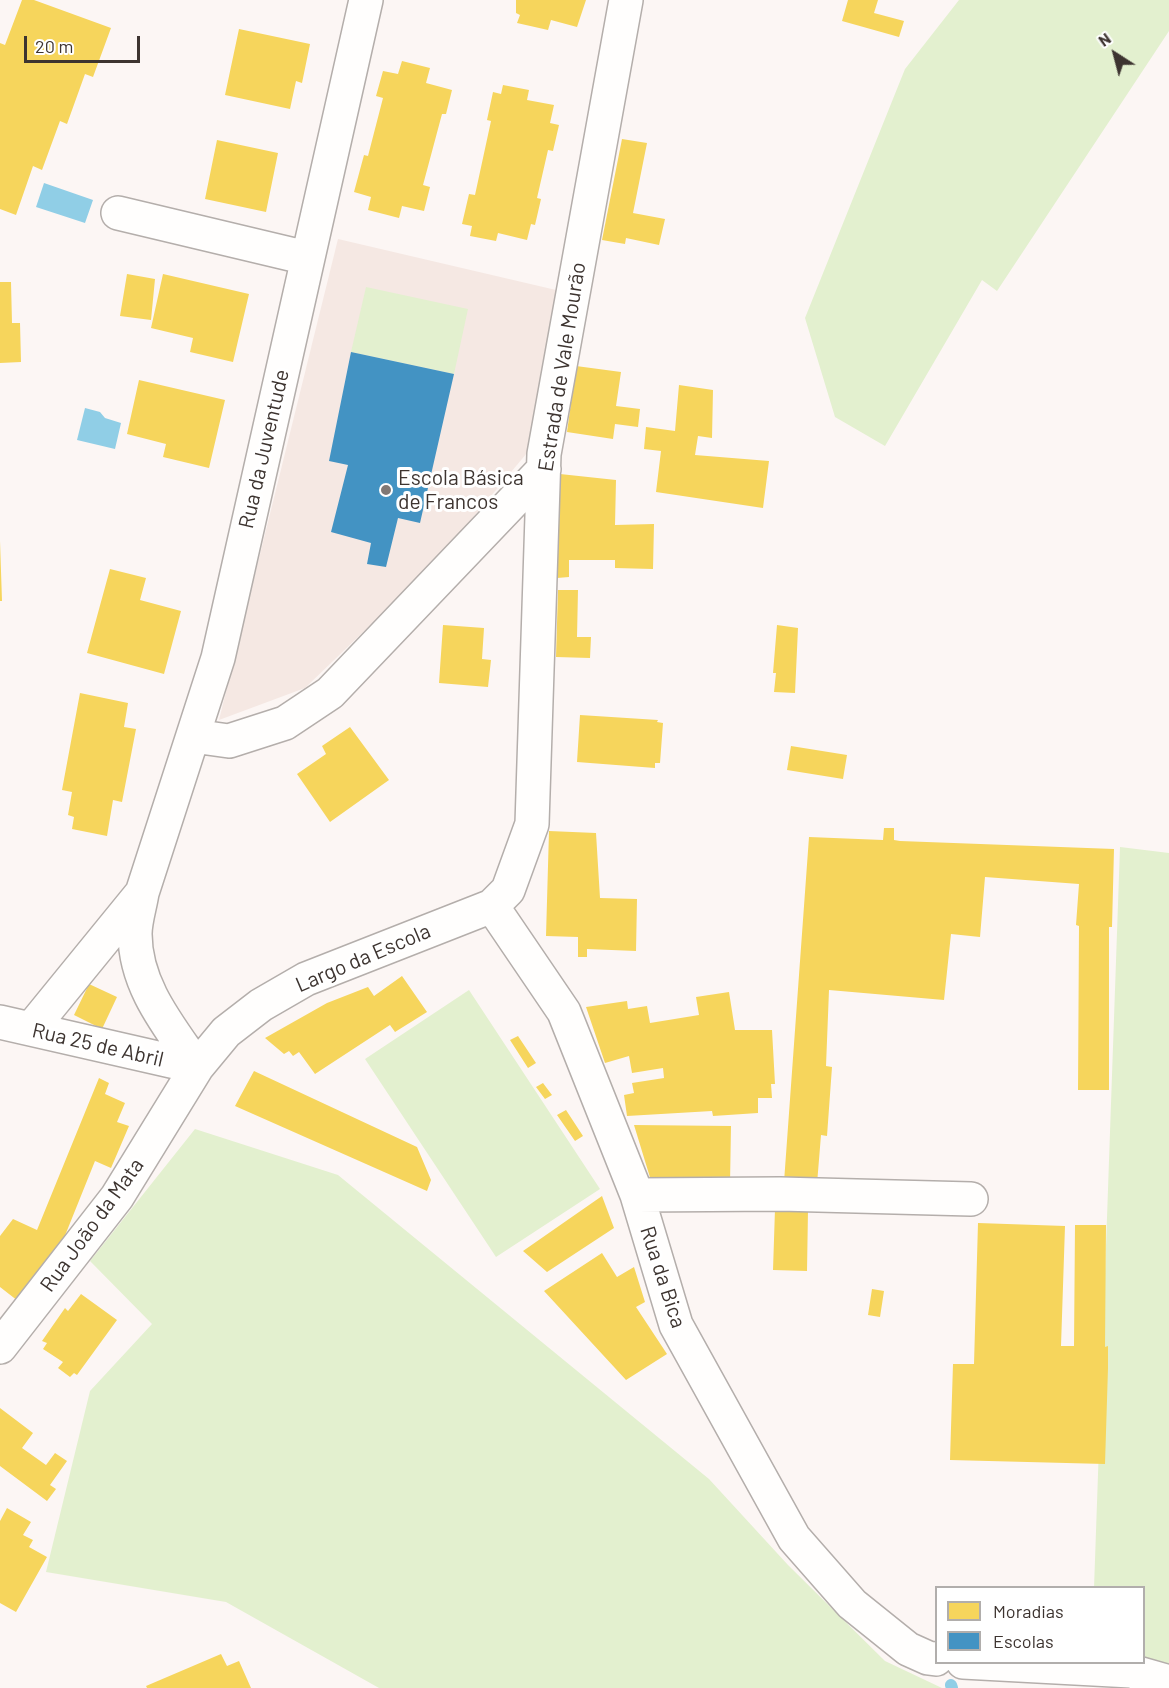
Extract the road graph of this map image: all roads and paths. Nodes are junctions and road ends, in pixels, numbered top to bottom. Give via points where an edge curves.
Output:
1 (366, 0) edge
2 (626, 0) edge
3 (118, 213) dead end
4 (307, 258) junction
5 (544, 470) junction
6 (193, 736) junction
7 (142, 893) junction
8 (492, 906) junction
9 (0, 1022) edge
10 (31, 1029) junction
11 (196, 1068) junction
12 (637, 1195) junction
13 (971, 1200) dead end
14 (0, 1347) edge
15 (935, 1659) edge
16 (968, 1664) edge
17 (1002, 1677) edge
18 (1169, 1682) edge

1 - 4 street, Rua da Juventude
2 - 5 street, Estrada de Vale Mourão
3 - 4 street
4 - 6 street, Rua da Juventude via 218,658
5 - 6 street via 330,693 285,723 229,741
5 - 8 street, Estrada de Vale Mourão via 532,824 508,891
6 - 7 street, Rua da Juventude
7 - 10 street
7 - 11 street via 135,933 138,969 154,1005
8 - 11 street, Largo da Escola via 306,979 244,1017
8 - 12 street, Rua da Bica via 564,1012
9 - 10 street, Rua 25 de Abril
10 - 11 street, Rua 25 de Abril
11 - 14 street, Rua João da Mata via 117,1197
12 - 13 street via 780,1194
12 - 15 street, Rua da Bica via 676,1325 794,1538 852,1604 908,1649
16 - 17 street
17 - 18 street via 1131,1671

